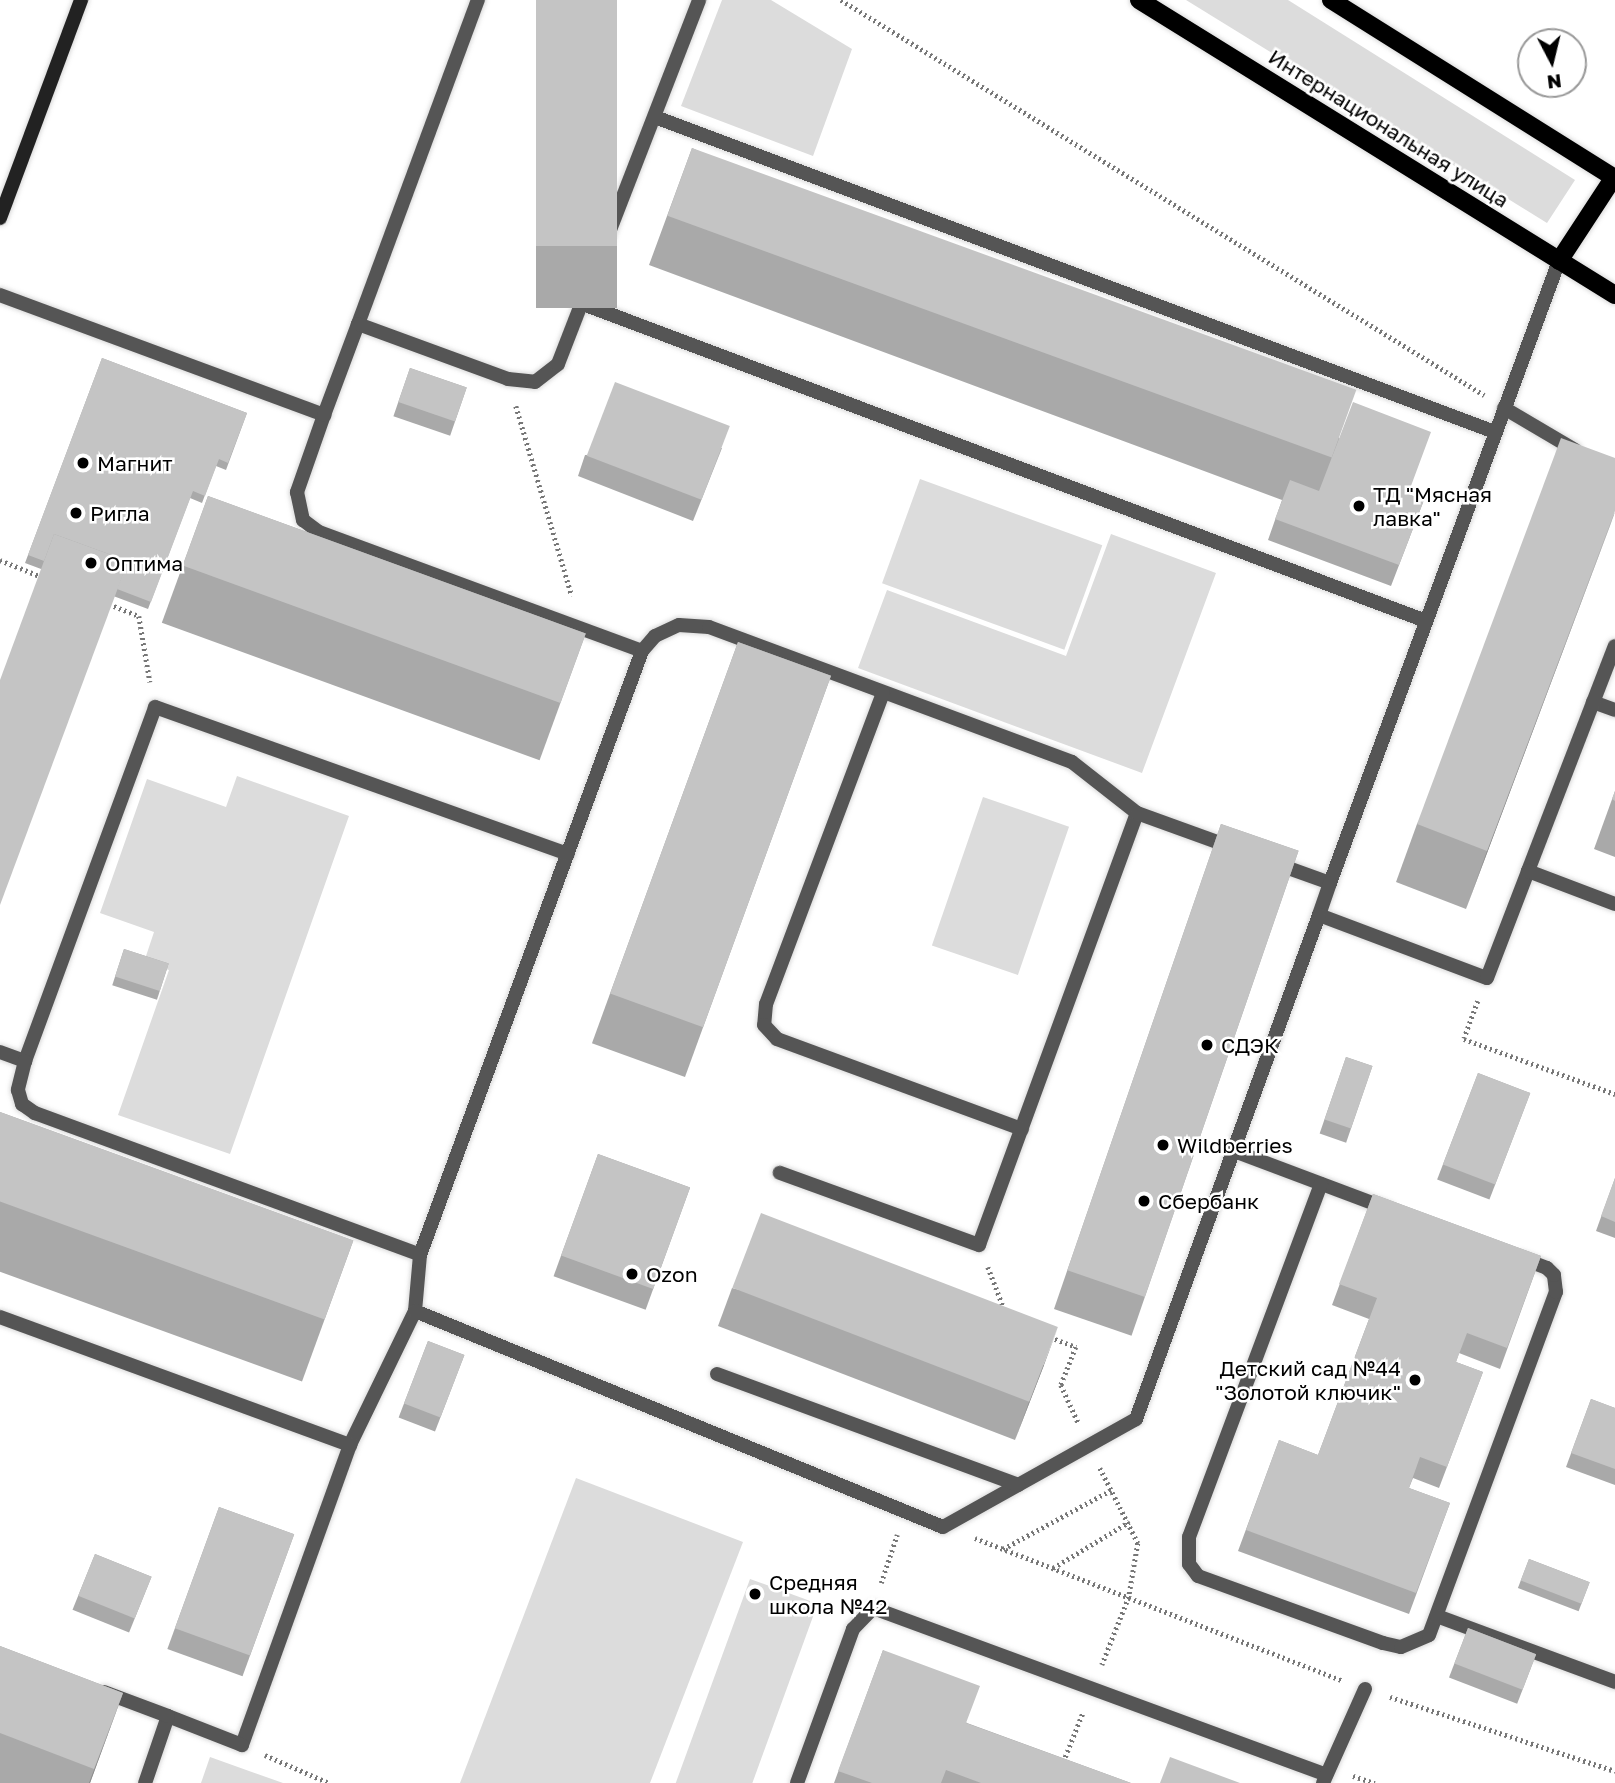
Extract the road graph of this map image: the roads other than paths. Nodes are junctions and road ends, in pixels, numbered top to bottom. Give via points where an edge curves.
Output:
1 (81, 0) edge
2 (478, 0) edge
3 (699, 0) edge
4 (1139, 0) edge
5 (1331, 0) edge
6 (655, 117) junction
7 (1614, 177) edge
8 (0, 218) edge
9 (1559, 261) junction
10 (0, 295) edge
11 (1615, 295) edge
12 (583, 304) junction
13 (358, 324) junction
14 (1504, 408) junction
15 (324, 415) junction
16 (1495, 432) junction
17 (1593, 461) edge
18 (1426, 621) junction
19 (1615, 646) edge
20 (642, 651) junction
21 (883, 693) junction
22 (1594, 702) junction
23 (1615, 710) edge
24 (1137, 813) junction
25 (1240, 850) edge
26 (568, 854) junction
27 (1266, 860) edge
28 (1528, 871) junction
29 (1330, 883) junction
30 (1615, 904) edge
31 (1318, 915) junction
32 (0, 1052) edge
33 (25, 1061) junction
34 (1022, 1129) junction
35 (1234, 1151) junction
36 (780, 1173) dead end
37 (1321, 1184) junction
38 (1409, 1217) edge
39 (1510, 1254) edge
40 (419, 1255) junction
41 (415, 1311) junction
42 (0, 1317) edge
43 (717, 1374) dead end
44 (350, 1445) junction
45 (1018, 1485) junction
46 (1437, 1616) junction
47 (1615, 1682) edge
48 (91, 1687) edge
49 (1365, 1689) road end
50 (168, 1716) junction
51 (1324, 1779) edge
52 (145, 1783) edge
53 (797, 1783) edge

1 - 8 main road
2 - 13 lane
3 - 6 lane
4 - 9 main road, Интернациональная улица
5 - 7 main road
6 - 12 lane
6 - 16 lane
7 - 9 main road
9 - 11 main road, Интернациональная улица
9 - 14 lane
10 - 15 lane
12 - 13 lane via 558,364 535,382 508,379
12 - 18 lane
13 - 15 lane
14 - 16 lane
14 - 17 lane
15 - 20 lane via 297,492 303,520 319,532
16 - 18 lane
18 - 29 lane
19 - 22 lane
20 - 21 lane via 655,636 680,625 709,627
20 - 26 lane
21 - 24 lane via 1072,762
21 - 34 lane via 766,1003 764,1025 777,1039
22 - 23 lane
22 - 28 lane
24 - 25 lane
24 - 34 lane
26 - 33 lane via 155,707
26 - 40 lane
27 - 29 lane
28 - 30 lane
28 - 31 lane via 1487,978
29 - 31 lane
31 - 35 lane
32 - 33 lane
33 - 40 lane via 18,1090 22,1104 36,1114
34 - 36 lane via 979,1245
35 - 37 lane
35 - 45 lane via 1136,1419
37 - 38 lane
37 - 46 lane via 1189,1537 1189,1564 1198,1576 1401,1647 1429,1635
39 - 46 lane via 1547,1268 1554,1275 1556,1292
40 - 41 lane
41 - 44 lane
41 - 45 lane via 943,1527
42 - 44 lane
43 - 45 lane
44 - 50 lane via 242,1745
46 - 47 lane
48 - 50 lane
49 - 51 lane
50 - 52 lane
51 - 53 lane via 873,1608 853,1629

